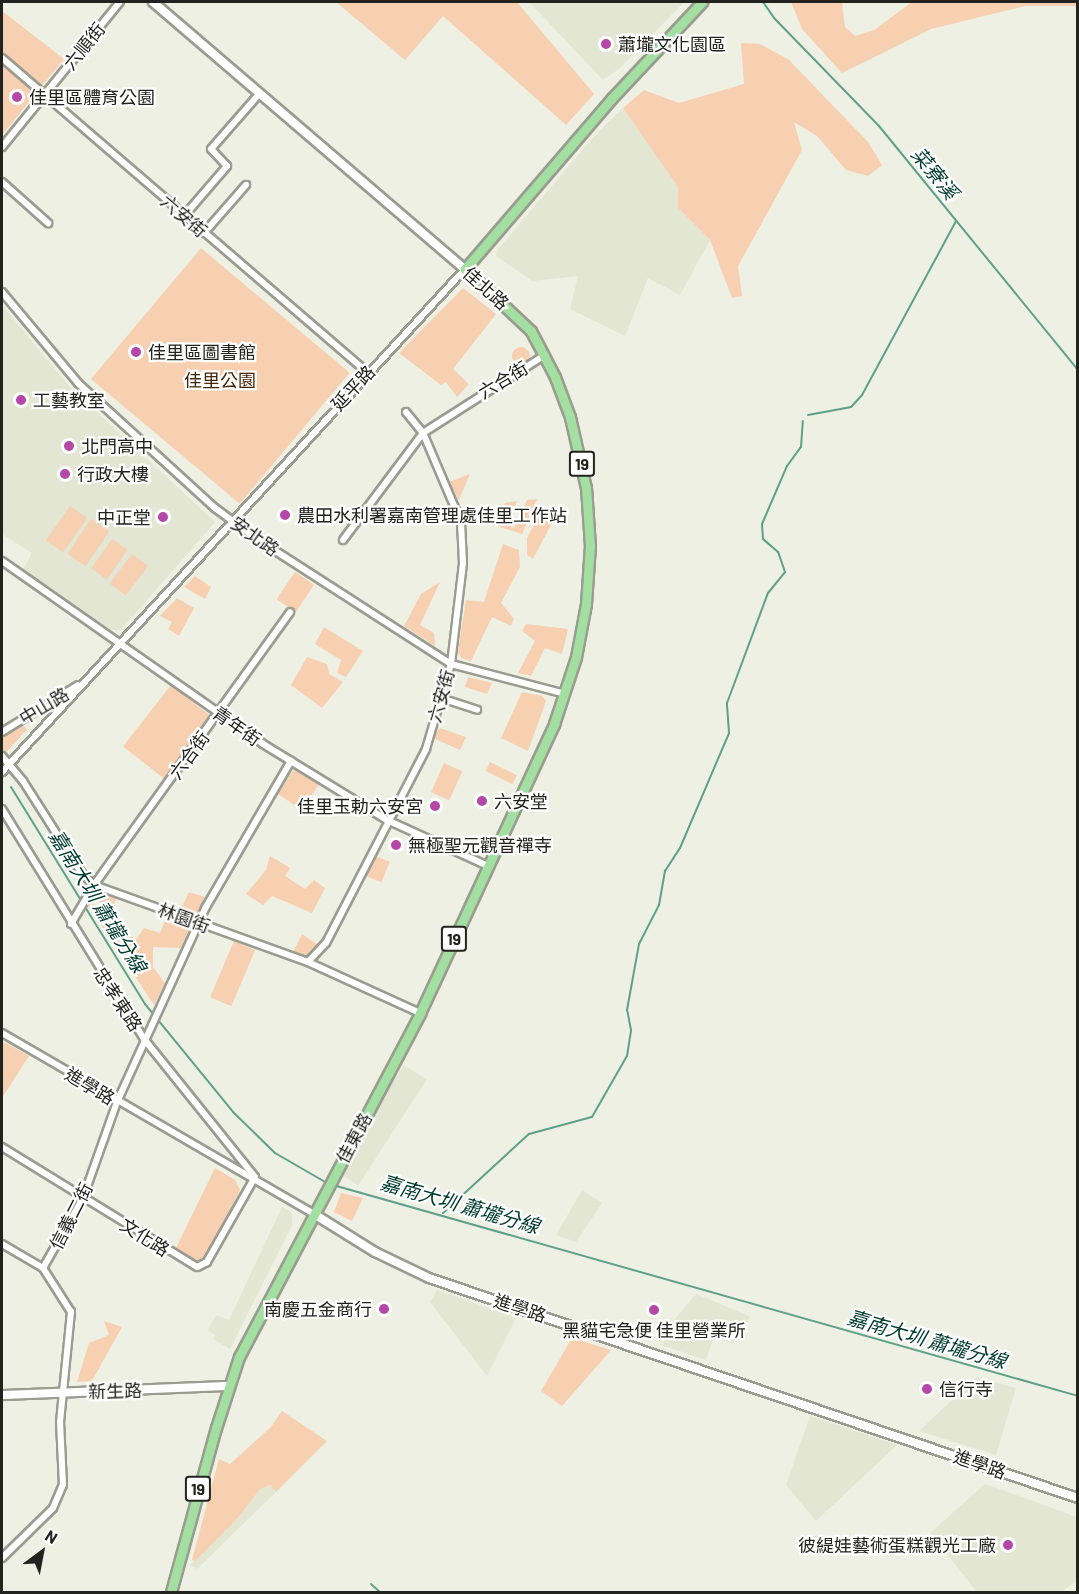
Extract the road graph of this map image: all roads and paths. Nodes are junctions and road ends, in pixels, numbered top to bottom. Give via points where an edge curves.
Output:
1 (120, 2) edge
2 (153, 2) edge
3 (702, 2) edge
4 (2, 58) edge
5 (260, 93) junction
6 (44, 95) junction
7 (2, 147) edge
8 (2, 182) edge
9 (246, 185) dead end
10 (183, 216) junction
11 (48, 223) dead end
12 (204, 233) junction
13 (465, 269) junction
14 (2, 292) edge
15 (545, 355) junction
16 (367, 372) junction
17 (406, 412) dead end
18 (423, 433) junction
19 (231, 519) junction
20 (343, 540) dead end
21 (2, 561) edge
22 (290, 612) dead end
23 (120, 644) junction
24 (451, 664) junction
25 (86, 680) junction
26 (565, 694) junction
27 (441, 698) junction
28 (477, 710) dead end
29 (219, 713) junction
30 (2, 732) edge
31 (2, 756) edge
32 (291, 761) junction
33 (9, 764) junction
34 (2, 772) edge
35 (2, 809) edge
36 (387, 820) junction
37 (488, 867) junction
38 (94, 885) junction
39 (71, 924) junction
40 (198, 924) junction
41 (308, 962) junction
42 (420, 1013) junction
43 (2, 1033) edge
44 (144, 1039) junction
45 (117, 1102) junction
46 (2, 1147) edge
47 (255, 1177) junction
48 (83, 1198) junction
49 (314, 1214) junction
50 (3, 1244) edge
51 (2, 1254) edge
52 (43, 1268) junction
53 (228, 1386) junction
54 (63, 1393) junction
55 (2, 1395) edge
56 (1077, 1498) edge
57 (2, 1558) edge
58 (171, 1593) edge

1 - 6 street, 六順街
2 - 5 main road, 佳北路
3 - 13 main road, 延平路 via 612,98
4 - 6 street, 六安街
5 - 10 street via 211,149 227,166
5 - 13 main road, 佳北路
6 - 7 street, 六順街
6 - 10 street, 六安街
8 - 11 street
9 - 12 street
10 - 12 street, 六安街
12 - 16 street, 六安街
13 - 15 main road, 佳北路 / 19 via 531,331
13 - 16 street, 延平路
14 - 19 street, 安北路 via 78,383
15 - 18 street, 六合街
15 - 26 main road, 佳北路 / 19 via 578,449 589,527 586,604
16 - 19 street, 延平路
17 - 18 street, 六安街
18 - 20 street, 六合街
18 - 24 street, 六安街 via 461,522 463,563
19 - 23 street, 延平路
19 - 24 street, 安北路
21 - 23 street, 青年街
22 - 29 street, 六合街
23 - 25 street, 延平路
23 - 29 street, 青年街
24 - 26 street, 安北路
24 - 27 street, 六安街
25 - 30 street, 中山路
25 - 33 street, 延平路
26 - 37 main road, 佳東路 / 19
27 - 28 street
27 - 36 street, 六安街 via 426,749
29 - 32 street, 青年街
29 - 38 street, 六合街
31 - 33 street, 林園街
32 - 36 street, 青年街
32 - 40 street
33 - 34 street, 延平路
33 - 38 street, 林園街 via 81,873
35 - 39 street, 忠孝東路
36 - 37 street, 青年街
36 - 41 street, 六安街 via 326,943
37 - 42 main road, 佳東路 / 19
38 - 39 street, 六合街
38 - 40 street, 林園街
39 - 44 street, 忠孝東路
40 - 41 street, 林園街
40 - 44 street, 信義二街
41 - 42 street, 林園街
42 - 49 main road, 佳東路 / 19
43 - 45 street, 進學路
44 - 45 street, 信義二街
44 - 47 street, 忠孝東路
45 - 47 street, 進學路
45 - 48 street, 信義二街
46 - 48 street, 文化路
47 - 48 street, 文化路 via 207,1262 197,1267
47 - 49 street, 進學路
48 - 52 street, 信義二街
49 - 53 main road, 佳東路 / 19
49 - 56 main road, 進學路 via 375,1252 429,1278
50 - 51 street
50 - 52 street
52 - 54 street, 信義二街 via 71,1312
53 - 54 main road, 新生路
53 - 58 main road, 佳東路 / 19
54 - 55 main road, 新生路
54 - 57 street, 信義二街 via 63,1485 53,1508

